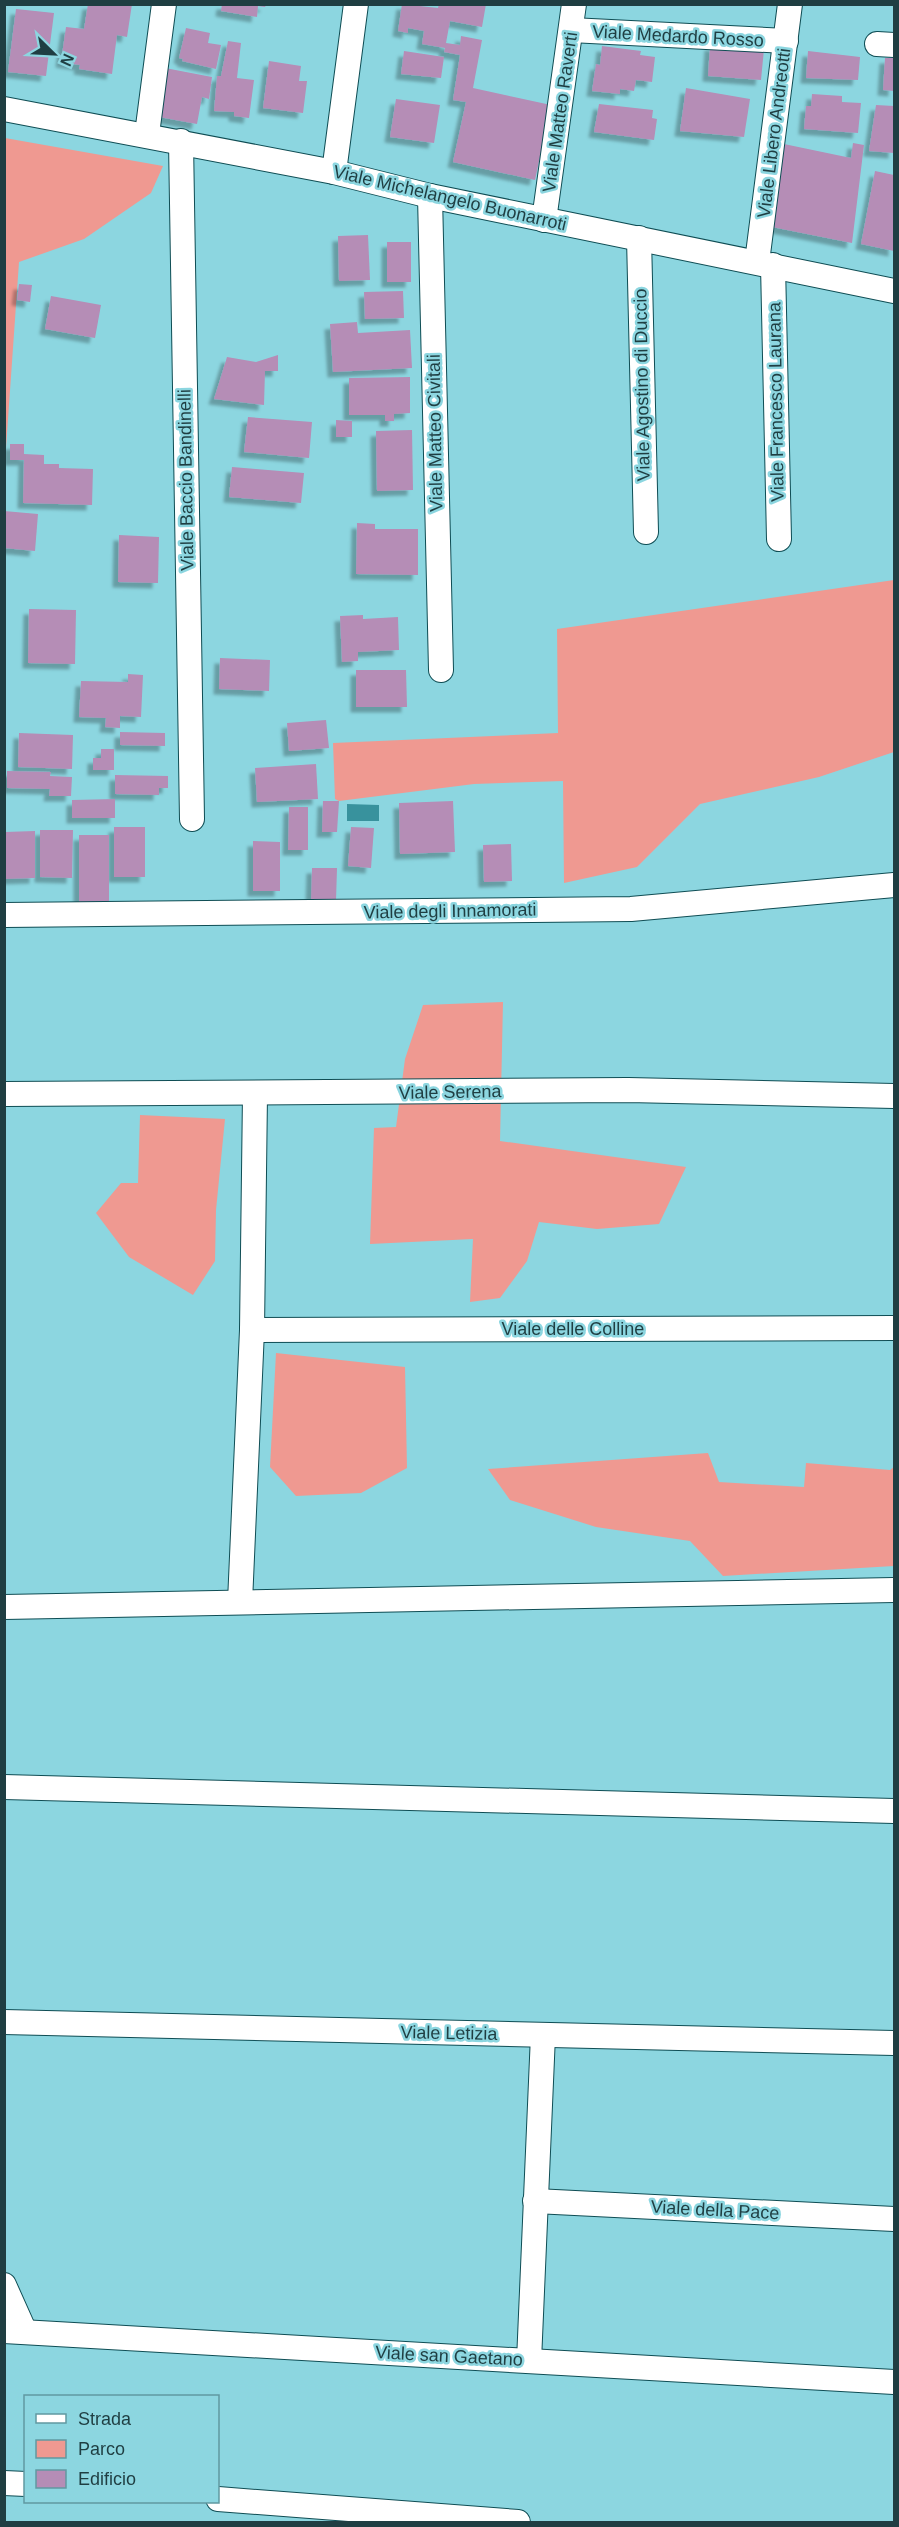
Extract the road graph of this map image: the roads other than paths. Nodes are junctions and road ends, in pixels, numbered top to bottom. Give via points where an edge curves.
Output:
1 (164, 4) edge
2 (356, 4) edge
3 (574, 4) edge
4 (790, 4) edge
5 (571, 30) junction
6 (786, 41) junction
7 (4, 109) edge
8 (147, 134) junction
9 (181, 141) junction
10 (334, 172) junction
11 (430, 196) junction
12 (544, 220) junction
13 (639, 238) junction
14 (765, 263) junction
15 (894, 291) edge
16 (646, 532) dead end
17 (778, 540) dead end
18 (441, 670) dead end
19 (192, 819) dead end
20 (894, 885) edge
21 (4, 915) edge
22 (4, 1094) edge
23 (255, 1094) junction
24 (894, 1096) edge
25 (894, 1328) edge
26 (252, 1330) junction
27 (894, 1590) edge
28 (240, 1602) junction
29 (4, 1607) edge
30 (4, 1787) edge
31 (894, 1811) edge
32 (4, 2022) edge
33 (543, 2035) junction
34 (894, 2043) edge
35 (534, 2201) junction
36 (894, 2219) edge
37 (4, 2285) edge
38 (15, 2331) edge
39 (529, 2361) junction
40 (894, 2382) edge
41 (4, 2483) edge
42 (24, 2484) edge
43 (219, 2499) edge
44 (518, 2523) edge

1 - 8 street
2 - 10 street
3 - 5 street, Viale Matteo Raverti
4 - 6 street, Viale Libero Andreotti
5 - 6 street, Viale Medardo Rosso
5 - 12 street, Viale Matteo Raverti
6 - 14 street, Viale Libero Andreotti
7 - 8 street, Viale Michelangelo Buonarroti
8 - 9 street, Viale Michelangelo Buonarroti
9 - 10 street, Viale Michelangelo Buonarroti
9 - 19 street, Viale Baccio Bandinelli
10 - 11 street, Viale Michelangelo Buonarroti
11 - 12 street, Viale Michelangelo Buonarroti
11 - 18 street, Viale Matteo Civitali
12 - 13 street, Viale Michelangelo Buonarroti
13 - 14 street, Viale Michelangelo Buonarroti
13 - 16 street, Viale Agostino di Duccio
14 - 15 street, Viale Michelangelo Buonarroti
14 - 17 street, Viale Francesco Laurana
20 - 21 street, Viale degli Innamorati via 631,909
22 - 23 street, Viale Serena
23 - 24 street, Viale Serena via 628,1090
23 - 26 street
25 - 26 street, Viale delle Colline
26 - 28 street
27 - 28 street
28 - 29 street
30 - 31 street
32 - 33 street, Viale Letizia
33 - 34 street, Viale Letizia
33 - 35 street
35 - 36 street, Viale della Pace
35 - 39 street
37 - 38 street
38 - 39 street, Viale san Gaetano
39 - 40 street, Viale san Gaetano
41 - 42 street
43 - 44 street

